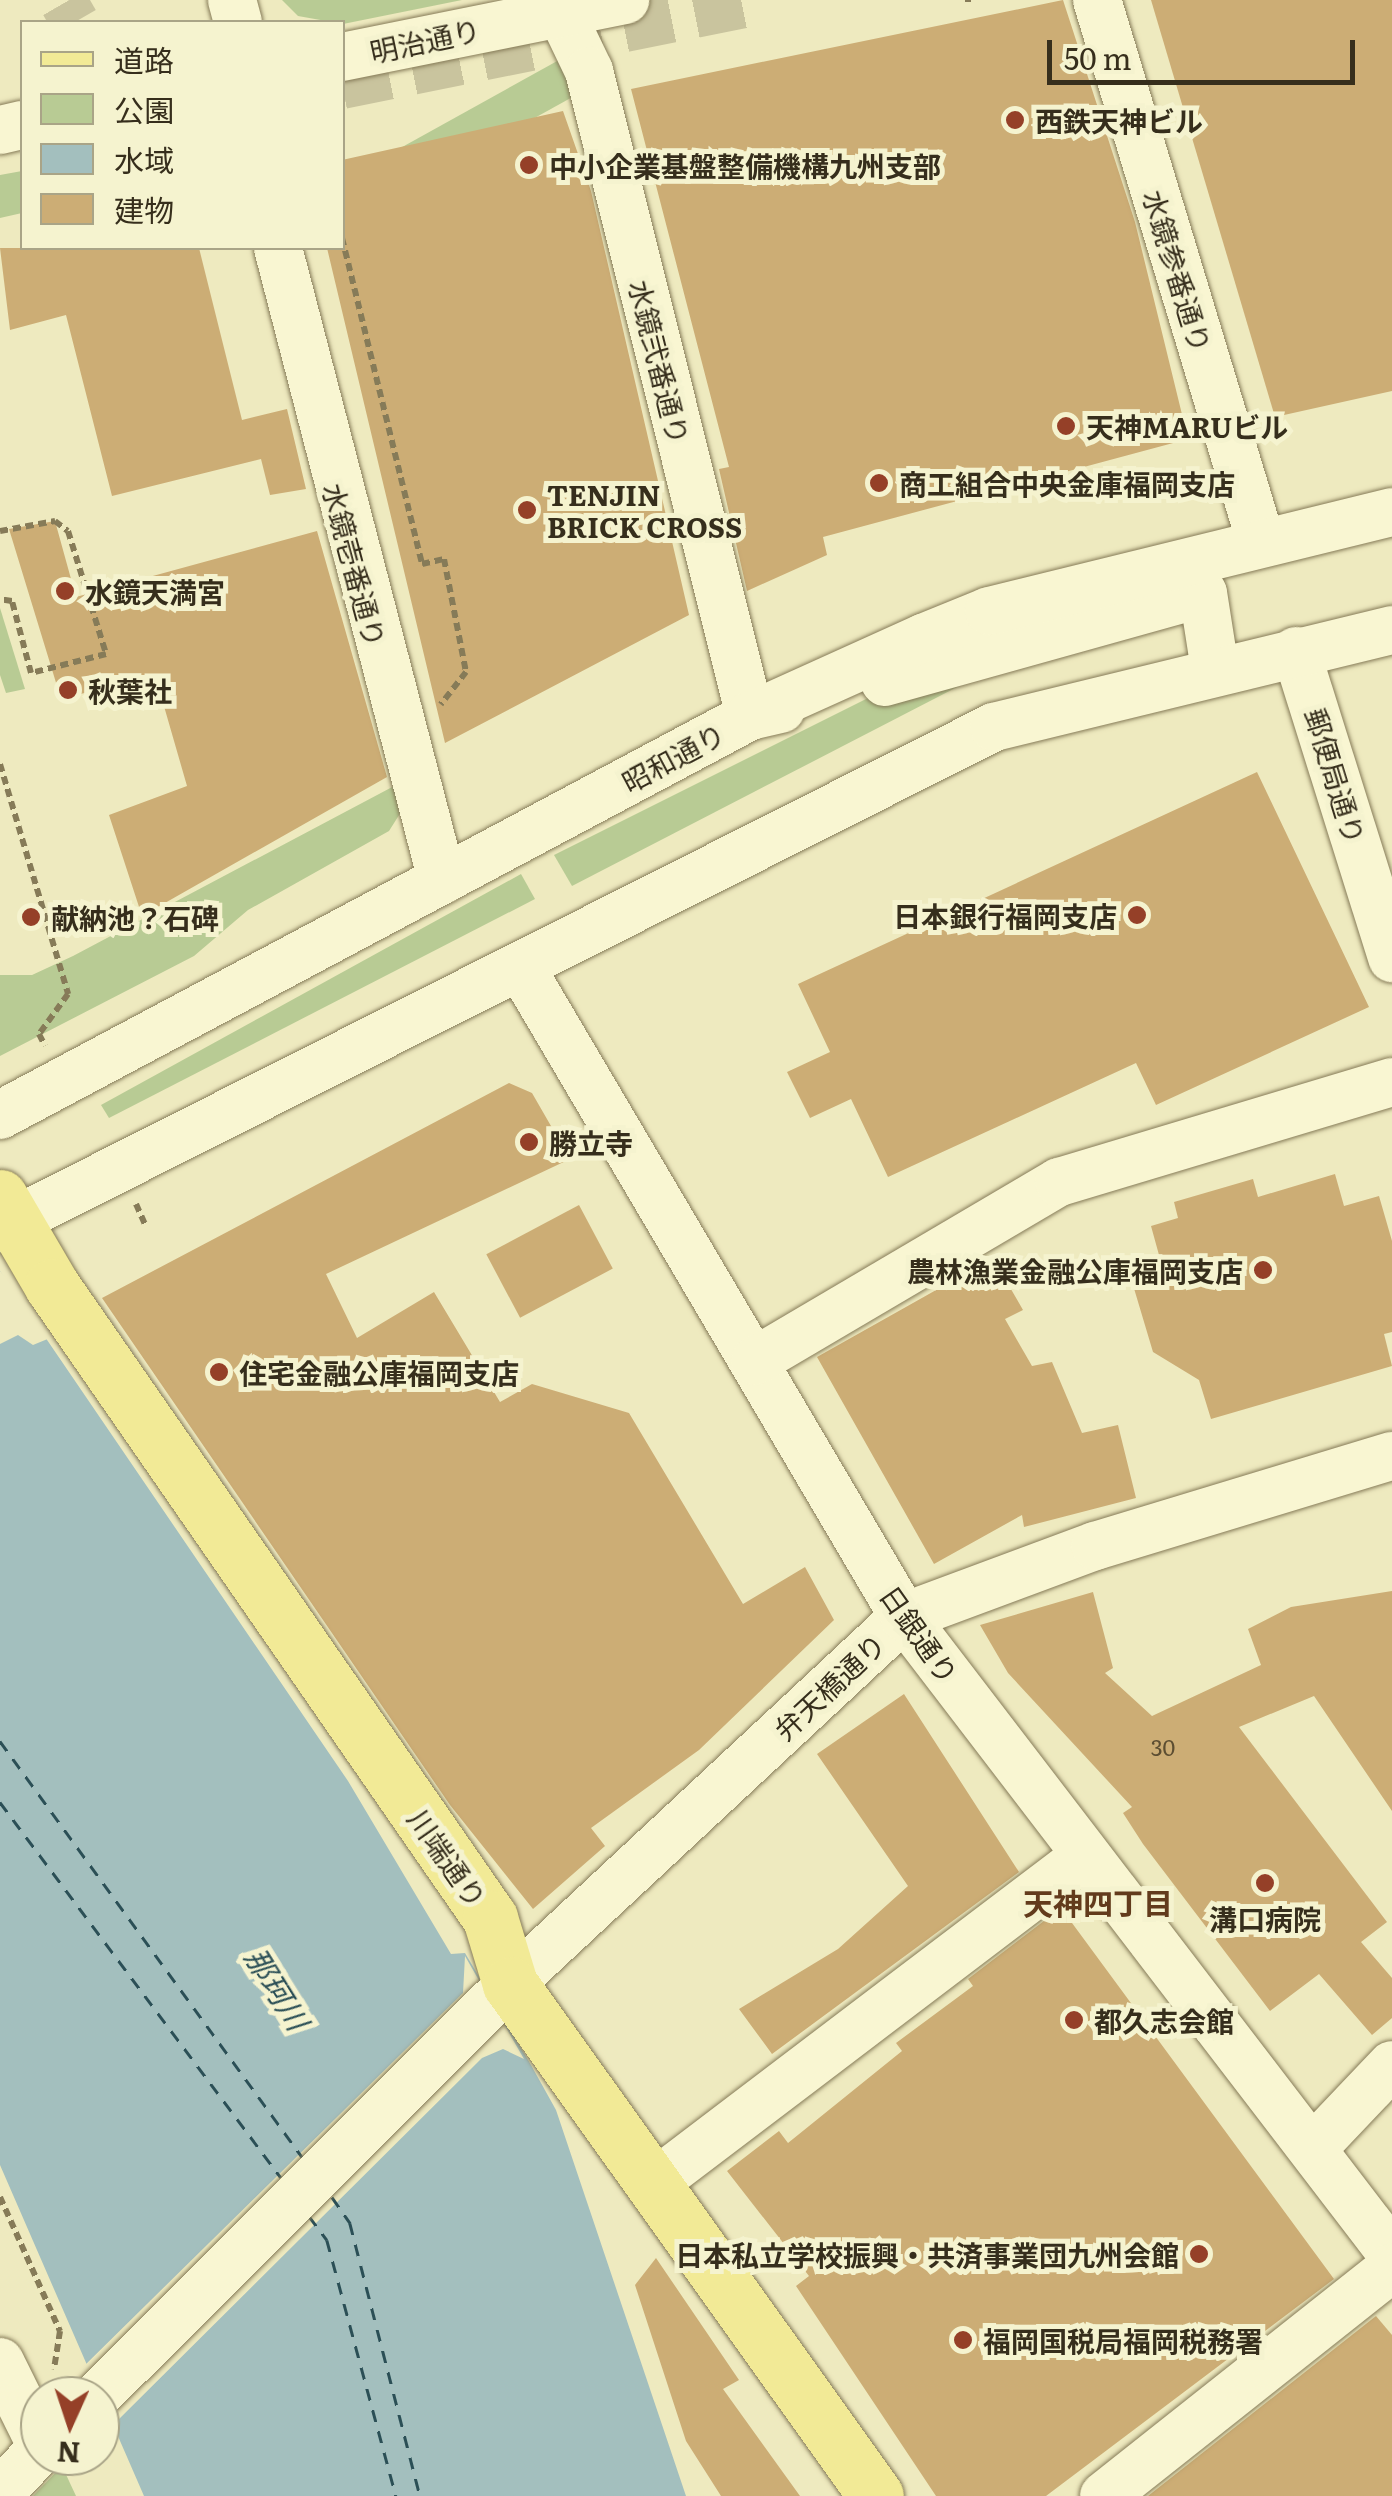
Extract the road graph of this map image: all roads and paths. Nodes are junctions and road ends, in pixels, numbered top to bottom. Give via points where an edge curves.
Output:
1 (625, 0) edge
2 (1098, 0) edge
3 (557, 6) edge
4 (345, 57) edge
5 (279, 250) edge
6 (345, 250) edge
7 (1392, 512) edge
8 (0, 529) edge
9 (1261, 542) junction
10 (0, 599) edge
11 (1392, 630) edge
12 (1296, 652) junction
13 (1215, 670) junction
14 (437, 709) dead end
15 (750, 716) junction
16 (0, 764) edge
17 (442, 880) junction
18 (1392, 958) edge
19 (520, 966) junction
20 (68, 994) dead end
21 (1392, 1082) edge
22 (0, 1116) edge
23 (4, 1215) edge
24 (755, 1361) junction
25 (1392, 1456) edge
26 (904, 1616) junction
27 (1085, 1856) junction
28 (501, 1993) junction
29 (1392, 2064) edge
30 (1316, 2145) junction
31 (656, 2180) junction
32 (0, 2198) edge
33 (1392, 2254) edge
34 (1392, 2268) edge
35 (0, 2362) edge
36 (54, 2376) edge
37 (117, 2376) edge
38 (20, 2402) edge
39 (20, 2472) edge
40 (0, 2493) edge
41 (876, 2496) edge
42 (1104, 2496) edge

1 - 3 street, 明治通り
2 - 9 street, 水鏡参番通り
3 - 4 street, 明治通り
3 - 15 street, 水鏡弐番通り via 589,71
5 - 17 street, 水鏡壱番通り
6 - 14 path via 422,564 444,559 466,672
7 - 9 street, 昭和通り
8 - 10 path via 55,521 68,531 106,654 32,673 12,601
9 - 15 street, 昭和通り via 989,611
11 - 12 street
12 - 13 street
12 - 18 street, 郵便局通り
13 - 15 street via 1203,592
13 - 19 street via 994,727
15 - 17 street, 昭和通り
16 - 20 path
17 - 22 street, 昭和通り
19 - 23 street
19 - 24 street, 日銀通り
21 - 24 street via 1059,1182
23 - 28 main road, 川端通り via 490,1918
24 - 26 street, 日銀通り
25 - 26 street, 弁天橋通り via 1096,1546
26 - 27 street, 日銀通り
26 - 28 street, 弁天橋通り
27 - 30 street, 日銀通り
27 - 31 street
28 - 31 main road, 川端通り
28 - 37 street, 弁天橋通り
29 - 30 street
30 - 33 street, 日銀通り
31 - 41 main road, 川端通り
32 - 36 path via 60,2331
34 - 42 street
35 - 38 street
39 - 40 street

